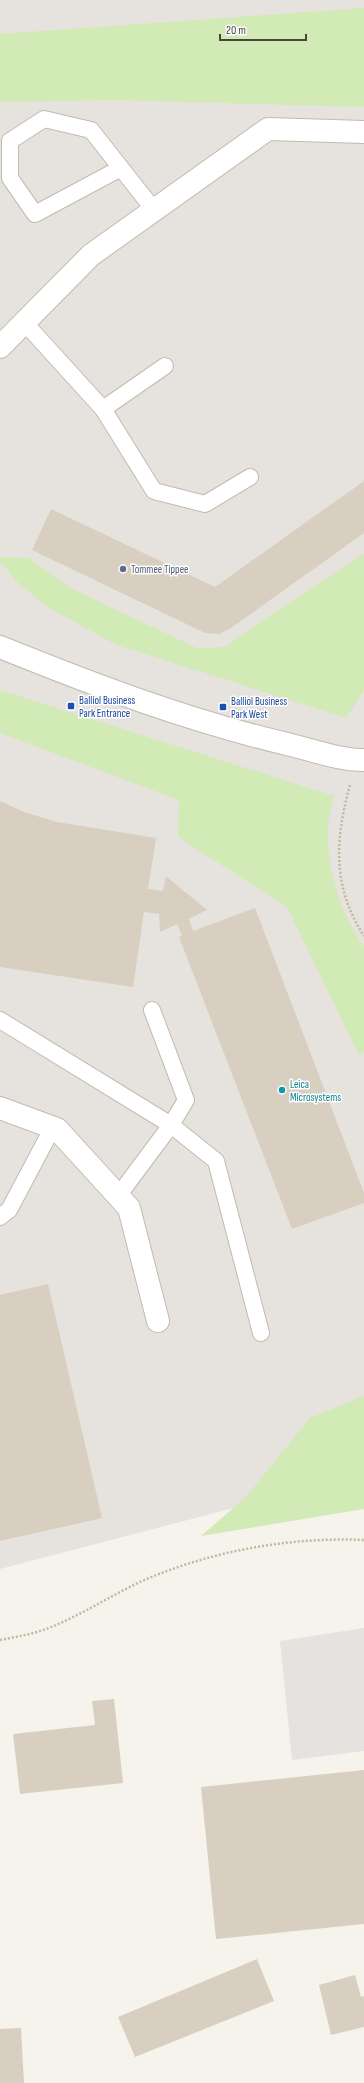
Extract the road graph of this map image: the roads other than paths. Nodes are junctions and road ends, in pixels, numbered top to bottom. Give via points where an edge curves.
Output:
1 (364, 132) edge
2 (121, 168) junction
3 (154, 210) junction
4 (24, 322) junction
5 (0, 347) edge
6 (165, 366) dead end
7 (103, 409) junction
8 (250, 477) dead end
9 (0, 647) edge
10 (362, 761) edge
11 (152, 1010) dead end
12 (0, 1020) edge
13 (0, 1108) edge
14 (171, 1125) junction
15 (53, 1128) junction
16 (118, 1196) junction
17 (3, 1210) edge
18 (158, 1321) dead end
19 (261, 1332) dead end

1 - 3 street via 268,129
2 - 2 lane via 91,130 44,119 10,141 10,178 35,214
2 - 3 lane
3 - 4 street via 91,255
4 - 5 street
4 - 7 lane
6 - 7 lane
7 - 8 lane via 154,491 205,504
9 - 10 street via 71,676 220,726
11 - 14 lane via 186,1100
12 - 14 lane
13 - 15 street
14 - 16 lane
14 - 19 lane via 216,1160
15 - 16 street via 58,1129
15 - 17 lane
16 - 18 street via 129,1208

